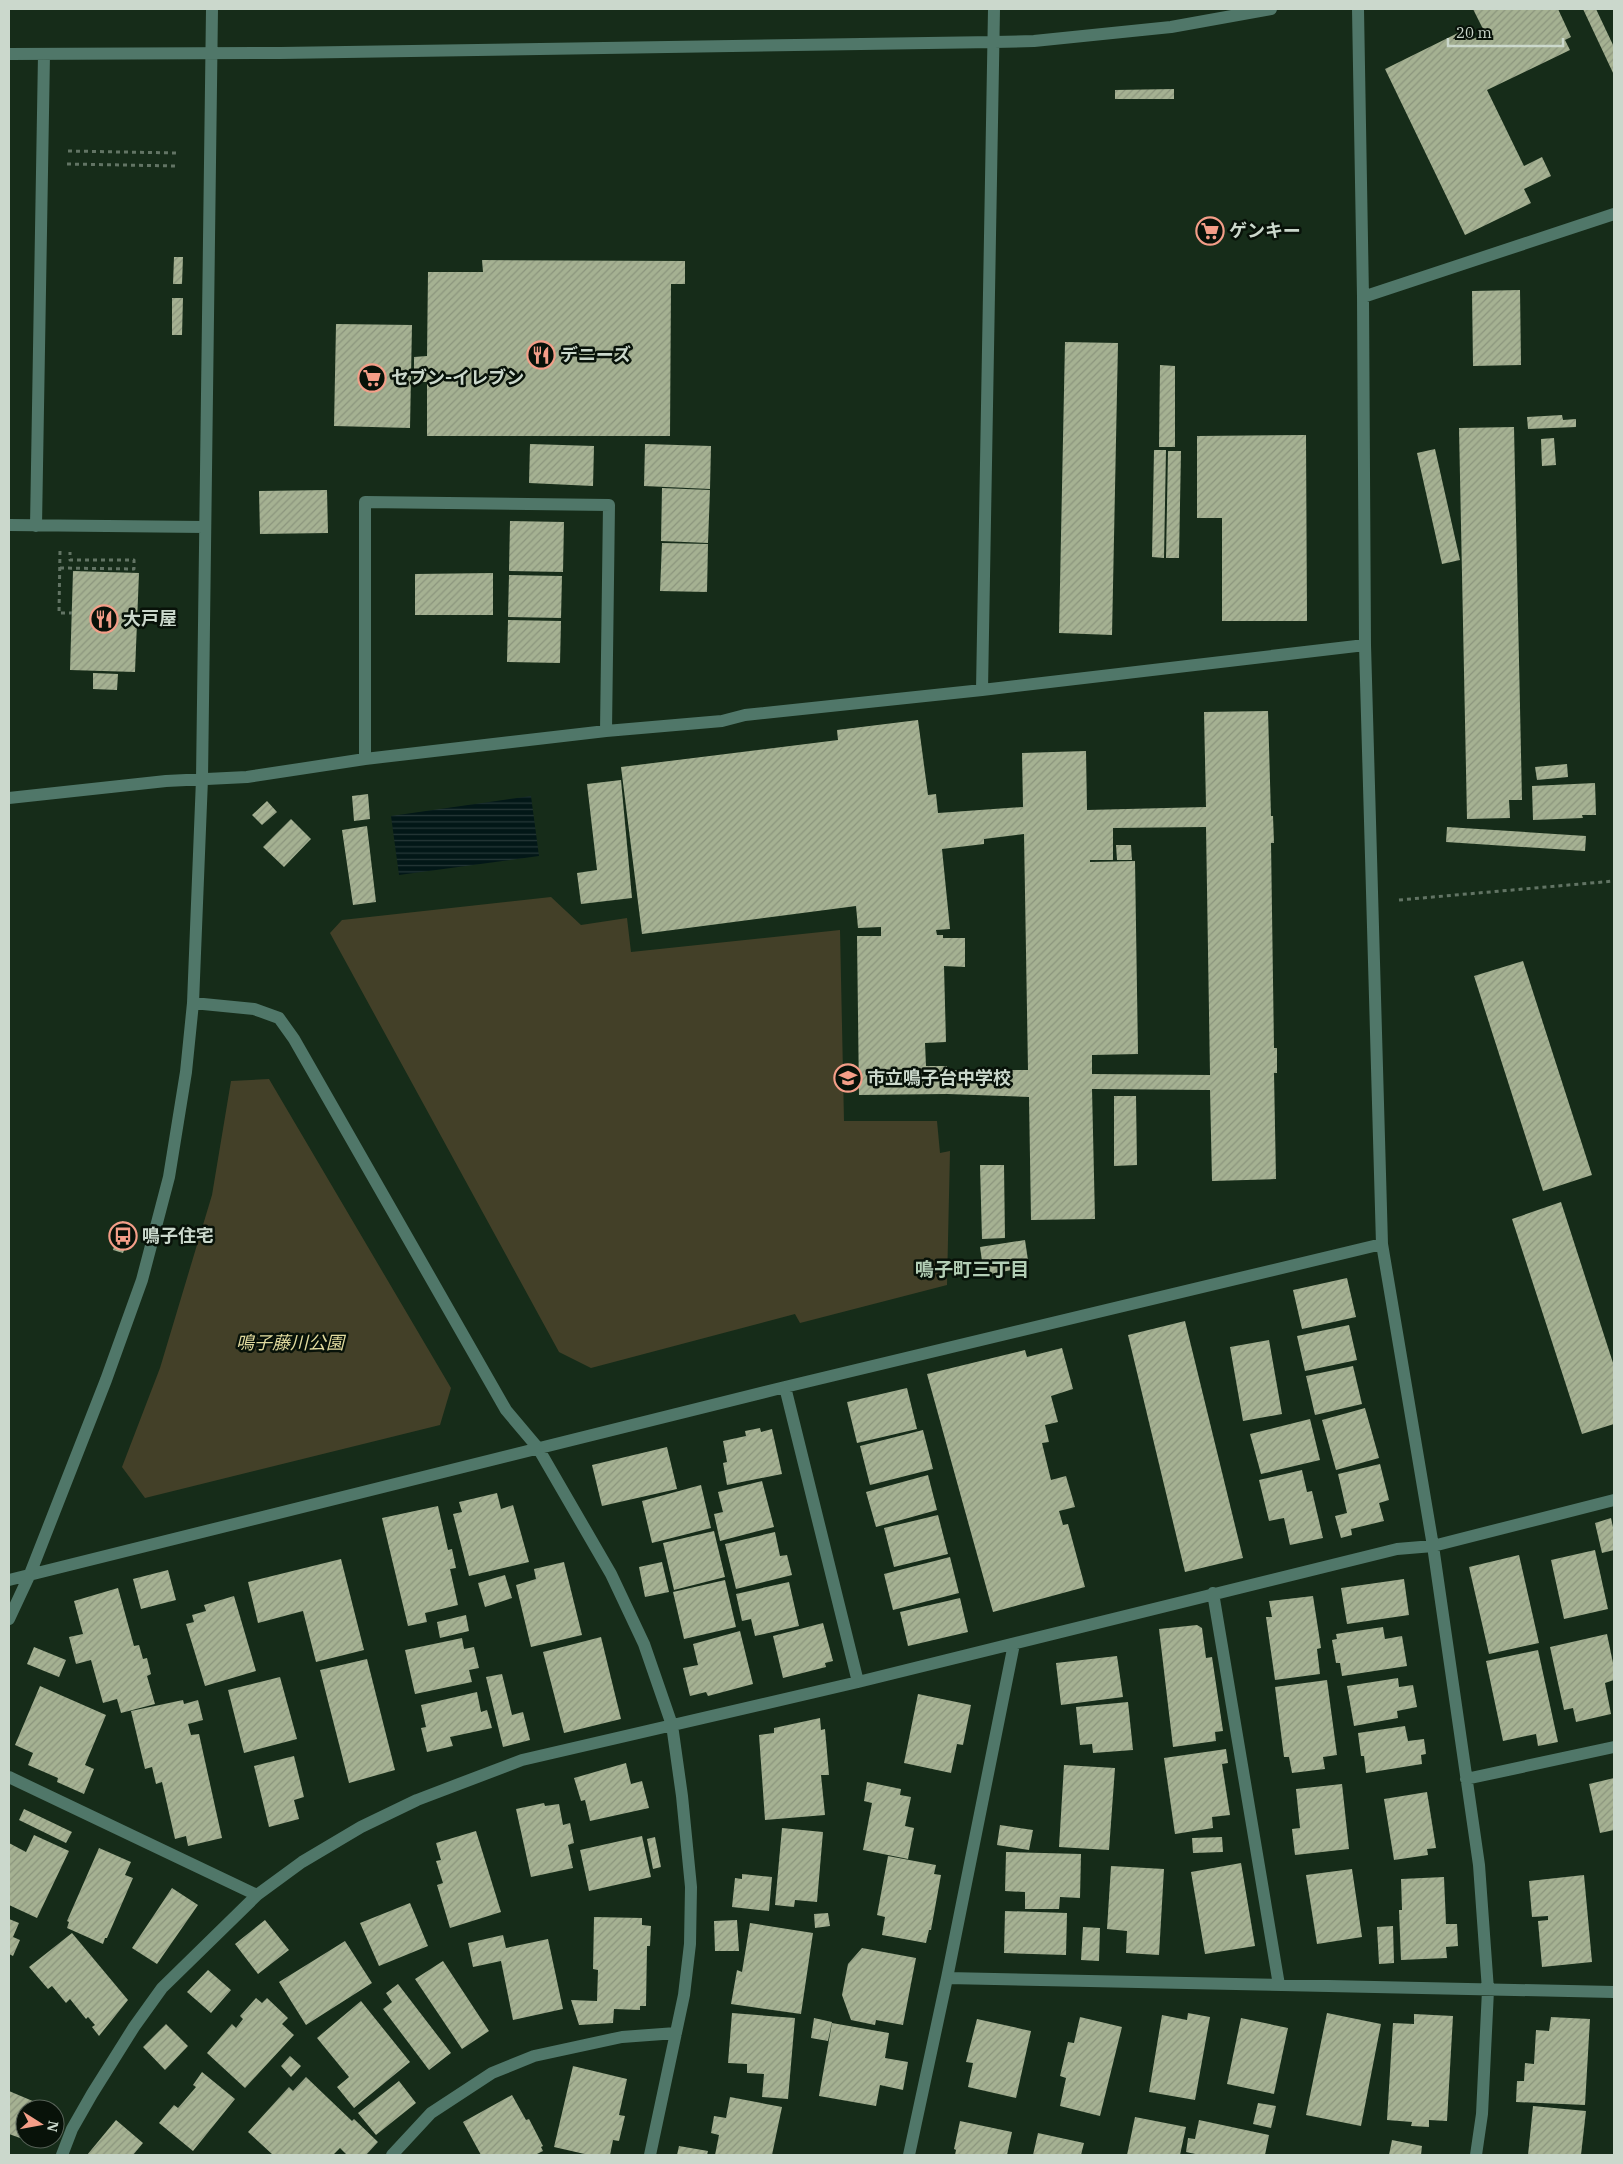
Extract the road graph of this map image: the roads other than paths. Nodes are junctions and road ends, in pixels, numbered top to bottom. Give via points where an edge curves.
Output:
1 (212, 9) edge
2 (994, 9) edge
3 (1270, 9) edge
4 (1358, 9) edge
5 (994, 42) junction
6 (212, 53) junction
7 (9, 54) edge
8 (44, 54) junction
9 (1614, 214) edge
10 (1363, 297) junction
11 (9, 525) edge
12 (36, 526) junction
13 (205, 527) junction
14 (1365, 645) junction
15 (982, 690) junction
16 (606, 731) junction
17 (365, 759) junction
18 (202, 779) junction
19 (9, 798) edge
20 (193, 1003) junction
21 (1382, 1244) junction
22 (785, 1387) junction
23 (538, 1448) junction
24 (1614, 1500) edge
25 (1433, 1546) junction
26 (30, 1574) junction
27 (9, 1580) edge
28 (1212, 1593) junction
29 (9, 1619) edge
30 (1014, 1644) junction
31 (858, 1682) junction
32 (672, 1725) junction
33 (1614, 1747) edge
34 (9, 1777) edge
35 (1466, 1779) junction
36 (257, 1895) junction
37 (947, 1978) junction
38 (1279, 1985) junction
39 (1488, 1990) junction
40 (1614, 1992) edge
41 (676, 2034) junction
42 (62, 2155) edge
43 (392, 2155) edge
44 (650, 2155) edge
45 (909, 2155) edge
46 (1476, 2155) edge

1 - 6 street
2 - 5 street
3 - 5 street via 1171,27
4 - 10 street
5 - 6 street
5 - 15 street
6 - 8 street
6 - 13 street
7 - 8 street
8 - 12 street
9 - 10 street
10 - 14 street
11 - 12 street
12 - 13 street
13 - 18 street
14 - 15 street
14 - 21 street
15 - 16 street via 745,715 722,721
16 - 17 street
16 - 17 street via 609,505 365,502
17 - 18 street via 247,777
18 - 19 street
18 - 20 street
20 - 23 street via 254,1009 279,1018 506,1410
20 - 26 street via 169,1177 142,1280
21 - 22 street
21 - 25 street
22 - 23 street
22 - 31 street
23 - 26 street
23 - 32 street via 619,1591 644,1644
24 - 25 street
25 - 28 street via 1397,1549
25 - 35 street
26 - 27 street
26 - 29 street
28 - 30 street
28 - 38 street
30 - 31 street
30 - 37 street
31 - 32 street
32 - 36 street via 522,1760 417,1800 302,1862
32 - 41 street via 691,1887 690,1944
33 - 35 street
34 - 36 street
35 - 39 street via 1479,1865
36 - 42 street via 162,1988 92,2094 72,2129
37 - 38 street
37 - 45 street
38 - 39 street
39 - 40 street
39 - 46 street via 1482,2114
41 - 43 street via 622,2037 534,2056 492,2073 431,2113
41 - 44 street

